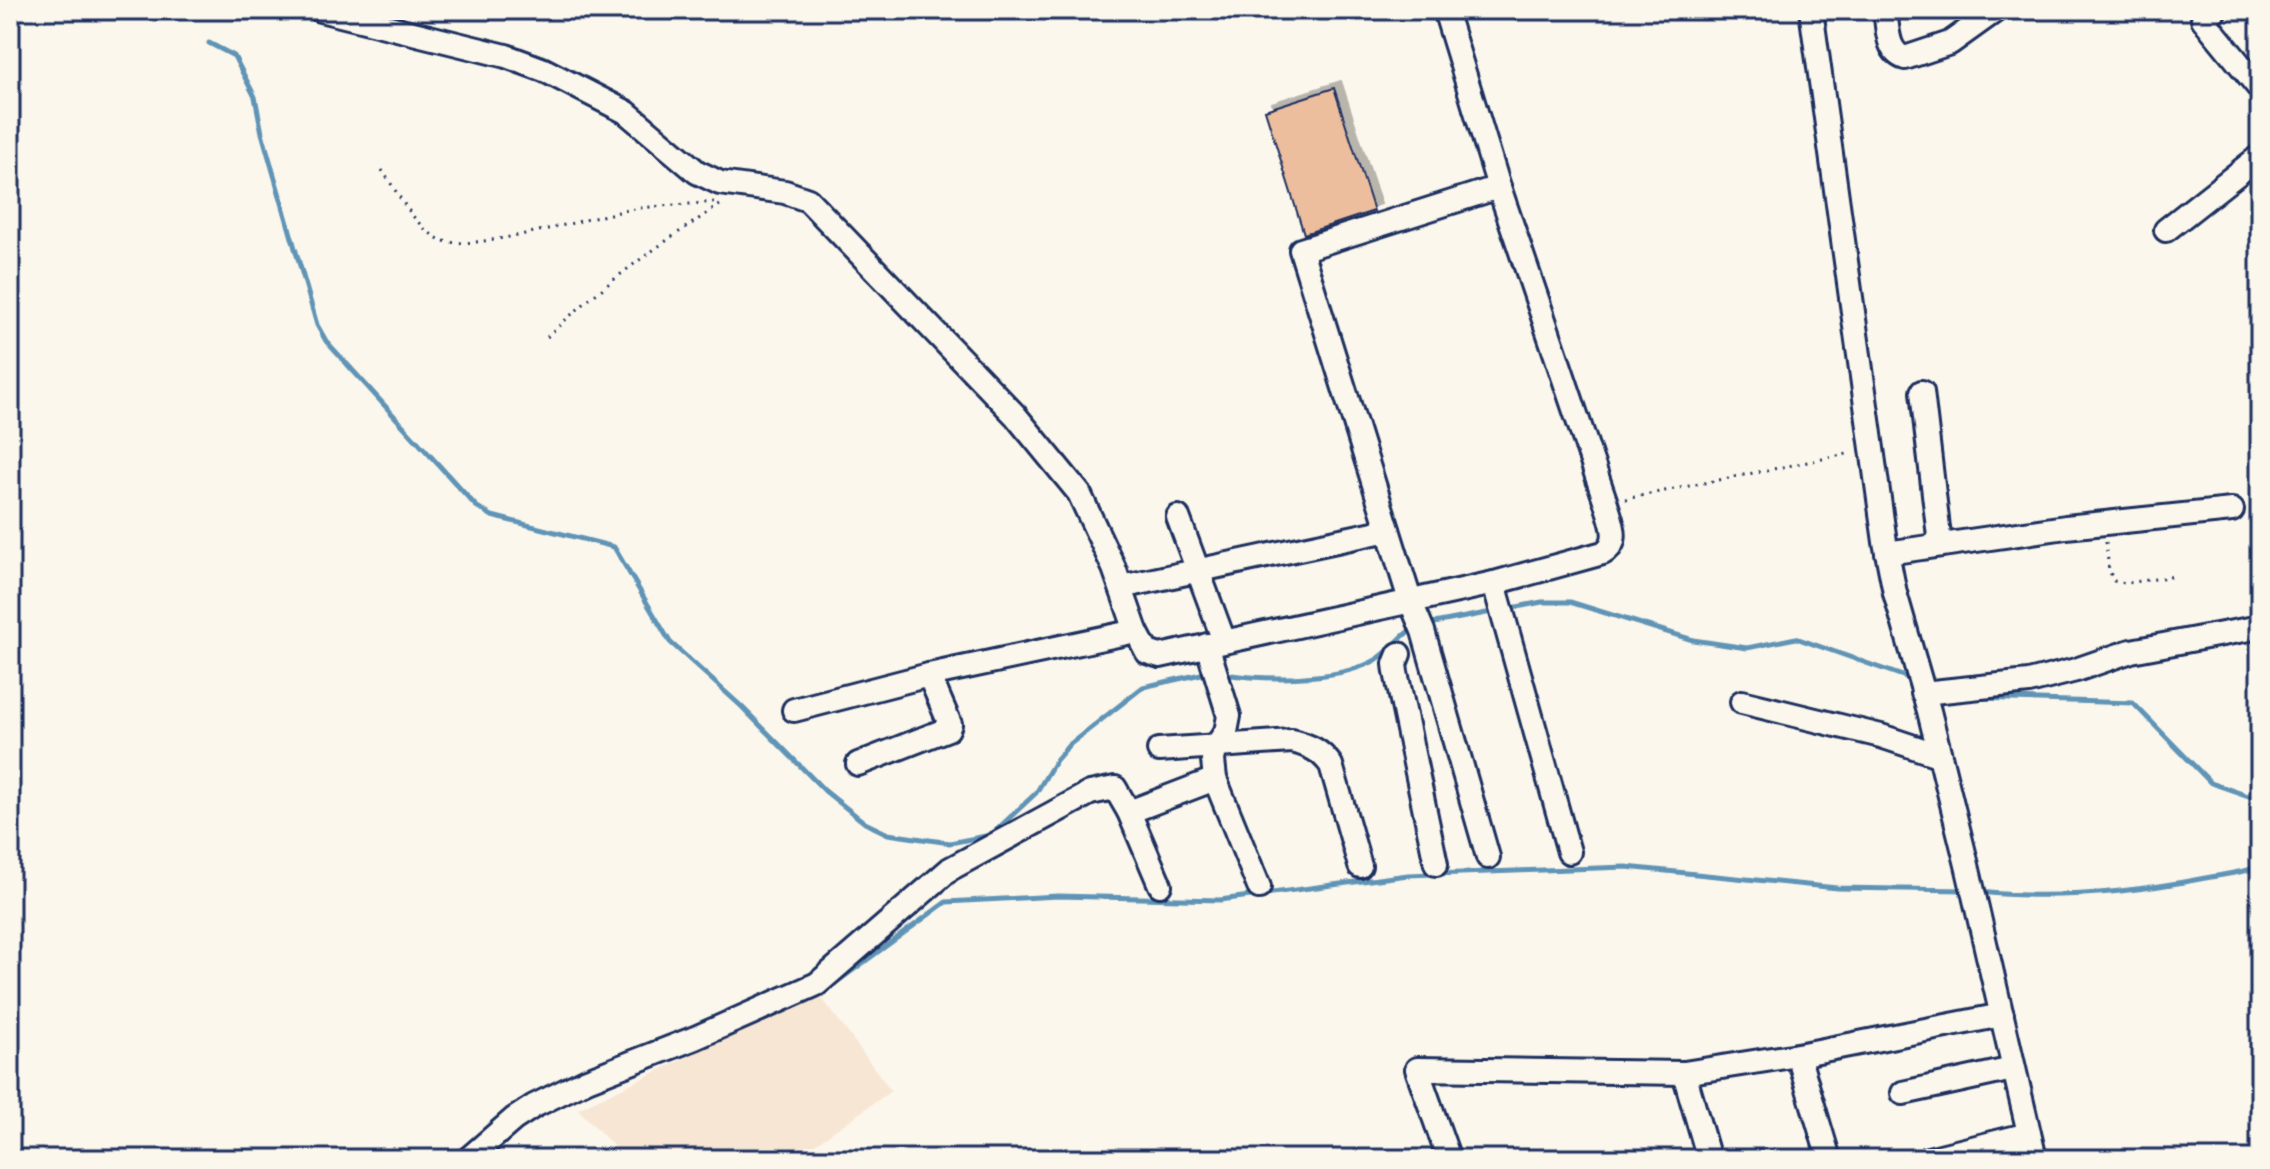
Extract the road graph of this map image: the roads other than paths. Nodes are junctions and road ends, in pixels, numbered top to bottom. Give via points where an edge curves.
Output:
1 (320, 10) edge
2 (1445, 10) edge
3 (1811, 10) edge
4 (1885, 10) edge
5 (1996, 10) edge
6 (2205, 13) edge
7 (2257, 78) edge
8 (2260, 156) edge
9 (1499, 187) junction
10 (2166, 230) dead end
11 (1922, 392) dead end
12 (2232, 510) dead end
13 (1178, 517) dead end
14 (1388, 530) junction
15 (1940, 545) junction
16 (1887, 553) junction
17 (1198, 571) junction
18 (1494, 583) junction
19 (1121, 587) junction
20 (1410, 600) junction
21 (2260, 627) edge
22 (1136, 631) junction
23 (1215, 643) junction
24 (1399, 654) dead end
25 (929, 675) junction
26 (1923, 693) junction
27 (1742, 702) dead end
28 (794, 710) dead end
29 (1216, 746) junction
30 (1159, 750) dead end
31 (1938, 755) junction
32 (858, 764) dead end
33 (1215, 779) junction
34 (1129, 812) junction
35 (1569, 852) dead end
36 (1488, 857) dead end
37 (1436, 864) dead end
38 (1360, 866) dead end
39 (1160, 885) dead end
40 (1259, 887) dead end
41 (2002, 1015) junction
42 (1798, 1055) junction
43 (2013, 1069) junction
44 (1684, 1073) junction
45 (1903, 1093) dead end
46 (2029, 1134) junction
47 (468, 1159) edge
48 (1449, 1159) edge
49 (1709, 1159) edge
50 (1829, 1159) edge
51 (1928, 1159) edge
52 (2035, 1159) edge

1 - 19 street via 544,70 626,112 697,172 720,183 808,200 1015,415 1079,493
2 - 9 street
3 - 16 street
4 - 5 street via 1891,46 1905,58 1950,43
6 - 7 street
8 - 10 street
9 - 14 street via 1301,250
9 - 18 street via 1615,535 1610,549
11 - 15 street
12 - 15 street
13 - 17 street
14 - 17 street
14 - 20 street
15 - 16 street
16 - 26 street
17 - 19 street
17 - 23 street
18 - 20 street
18 - 35 street
19 - 22 street
20 - 23 street
20 - 36 street
21 - 26 street via 2131,651 2029,682
22 - 23 street via 1153,655
22 - 25 street
23 - 29 street via 1229,716
24 - 37 street via 1396,672
25 - 28 street
25 - 32 street via 948,729
26 - 31 street
27 - 31 street
29 - 30 street
29 - 33 street
29 - 38 street via 1292,741 1322,754 1331,765
31 - 41 street
33 - 34 street
33 - 40 street
34 - 39 street
34 - 47 street via 1115,788 1103,789 1004,838 950,869 817,984 534,1106
41 - 42 street
41 - 43 street
42 - 44 street
42 - 50 street
43 - 45 street
43 - 46 street
44 - 48 street via 1417,1069
44 - 49 street
46 - 51 street
46 - 52 street

